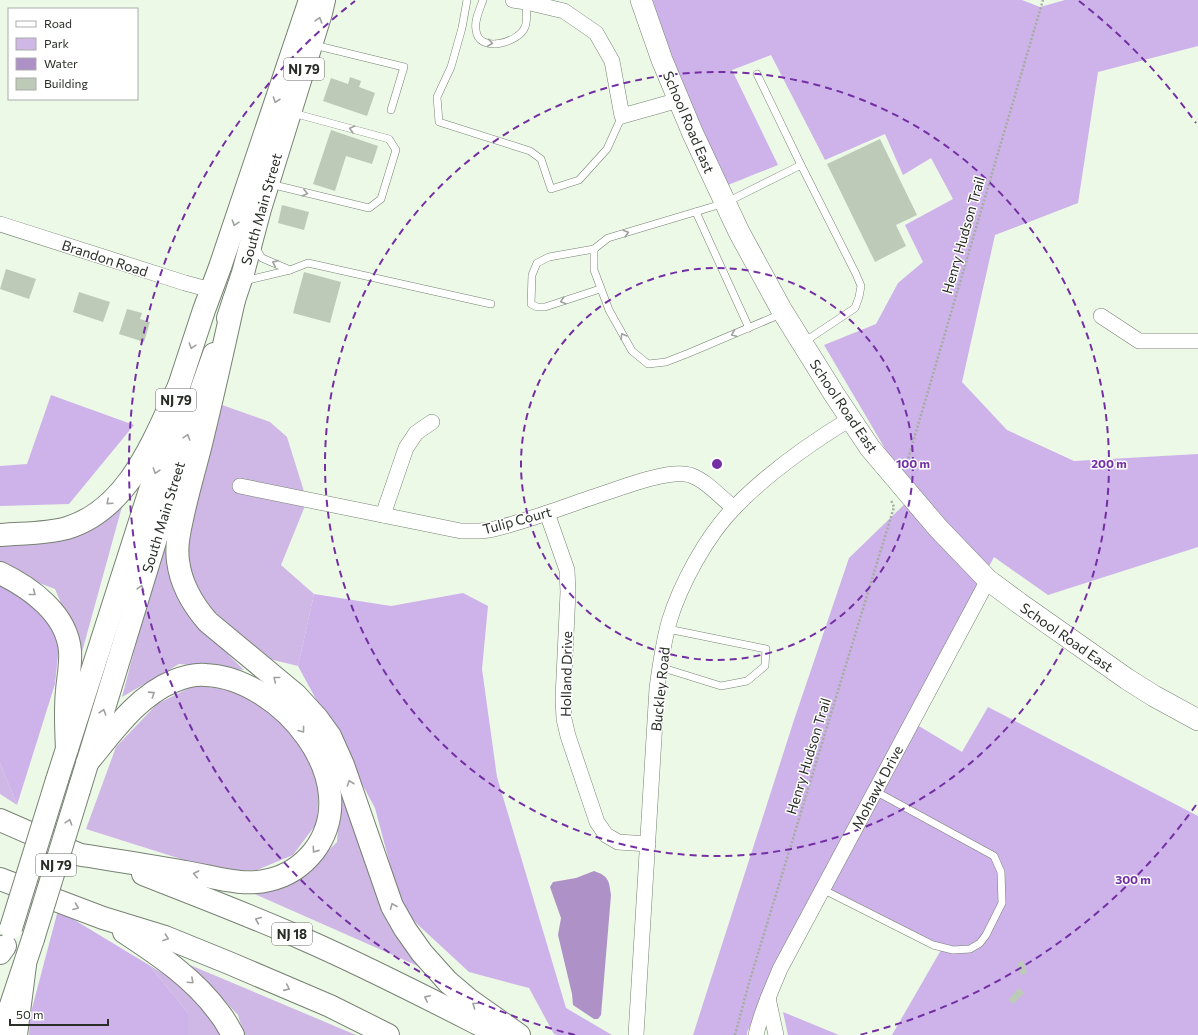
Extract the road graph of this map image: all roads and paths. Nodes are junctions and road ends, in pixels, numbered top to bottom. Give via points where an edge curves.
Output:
1 (310, 0) edge
2 (324, 0) edge
3 (467, 0) edge
4 (483, 0) edge
5 (641, 0) edge
6 (1043, 0) edge
7 (519, 1) edge
8 (311, 45) junction
9 (757, 74) dead end
10 (679, 100) junction
11 (391, 110) dead end
12 (290, 112) junction
13 (622, 116) junction
14 (801, 165) junction
15 (268, 184) junction
16 (725, 203) junction
17 (696, 212) junction
18 (0, 224) edge
19 (251, 242) junction
20 (594, 249) junction
21 (290, 270) junction
22 (600, 289) junction
23 (211, 290) junction
24 (237, 291) junction
25 (491, 304) dead end
26 (783, 313) junction
27 (1101, 316) dead end
28 (749, 328) junction
29 (1198, 341) edge
30 (802, 343) junction
31 (179, 386) junction
32 (850, 419) junction
33 (432, 422) dead end
34 (904, 471) dead end
35 (240, 486) dead end
36 (889, 494) dead end
37 (734, 508) junction
38 (547, 513) junction
39 (383, 515) junction
40 (0, 535) edge
41 (0, 573) edge
42 (988, 580) junction
43 (668, 629) junction
44 (660, 667) junction
45 (1198, 720) edge
46 (67, 749) junction
47 (87, 763) junction
48 (875, 791) junction
49 (1, 820) edge
50 (648, 844) junction
51 (76, 854) junction
52 (0, 879) edge
53 (822, 889) junction
54 (103, 918) junction
55 (4, 947) edge
56 (25, 965) junction
57 (768, 997) junction
58 (1, 1035) edge
59 (16, 1035) edge
60 (234, 1035) edge
61 (388, 1035) edge
62 (499, 1035) edge
63 (519, 1035) edge
64 (636, 1035) edge
65 (735, 1035) edge
66 (756, 1035) edge
67 (776, 1035) edge

1 -> 23 main road, South Main Street / NJ 79
8 -> 2 main road, South Main Street / NJ 79
3 - 13 lane via 451,67 437,97 439,122 530,151 542,159 552,189 579,180 607,149
4 -> 7 lane via 476,32 481,41 490,44 502,43 520,35 525,27
5 - 10 street, School Road East
6 - 34 path, Henry Hudson Trail
7 - 13 street via 564,11 596,33 612,61
8 - 11 lane via 404,67
8 - 12 main road, South Main Street / NJ 79
9 - 14 lane
10 - 13 street
10 - 16 street, School Road East
12 - 15 main road, South Main Street / NJ 79
15 -> 12 lane via 369,208 381,199 396,150 389,139
14 - 16 lane
14 - 30 lane via 861,286 855,308
15 - 19 main road, South Main Street / NJ 79
16 - 17 lane
16 - 26 street, School Road East
20 -> 17 lane via 608,238
17 - 28 lane
18 - 23 street, Brandon Road
21 -> 19 lane via 262,258
19 - 24 main road, South Main Street / NJ 79
20 - 22 lane via 594,270
22 -> 20 lane via 545,307 531,304 532,275 537,263 549,257
21 - 24 lane
21 - 25 lane via 308,263
28 -> 22 lane via 666,362 648,364 632,351
23 -> 31 main road, South Main Street / NJ 79
47 -> 24 main road, South Main Street / NJ 79 via 202,388
63 -> 24 main road via 448,982 404,929 392,906 343,765 330,736 317,718 296,695 208,622 186,591 178,562 178,538
26 - 28 lane
26 - 30 street, School Road East
27 - 29 street via 1139,340
30 - 32 street, School Road East
31 -> 40 main road via 149,448 129,482 110,502 81,522 66,528
31 -> 46 main road, South Main Street / NJ 79 via 162,453
32 - 37 street, Buckley Road via 794,457
32 - 42 street, School Road East via 870,448 938,528
33 - 39 street via 416,434 406,448
35 - 39 street, Tulip Court
36 - 65 path, Henry Hudson Trail via 894,507
37 - 38 street, Tulip Court via 703,482 689,475 674,473
37 - 43 street, Buckley Road via 695,562 680,592
38 - 39 street, Tulip Court via 493,530 477,531 461,531
38 - 50 street, Holland Drive via 567,570 563,698 568,736 597,822 606,835 618,842
41 -> 46 main road via 42,600 60,622 66,636 70,650 65,720
42 - 45 street, School Road East via 1127,679
42 - 48 street, Mohawk Drive
43 - 44 street, Buckley Road
43 - 44 lane via 766,649 765,666 747,681 721,686
44 - 50 street, Buckley Road
46 - 55 main road, South Main Street / NJ 79, bridge
47 -> 51 main road via 133,709 153,692 189,676 224,678 249,687 275,703 296,722 326,774 330,788 329,821 324,835 310,856 289,873 270,880 238,882
56 -> 47 main road, South Main Street / NJ 79, bridge
48 - 53 street, Mohawk Drive
48 - 53 lane via 994,856 1001,872 1002,903 986,935 980,943 970,949 953,950 933,945
49 - 51 main road, NJ 18
50 - 64 street, Buckley Road
62 -> 51 main road, NJ 18 via 343,957 286,932 138,872
52 -> 54 main road
53 - 57 street, Mohawk Drive
54 -> 60 main road via 179,971 211,1002
54 -> 61 main road via 165,937 229,963 330,1006
56 - 58 main road, South Main Street / NJ 79
56 - 59 main road
57 - 66 street, Mohawk Drive
57 - 67 street

